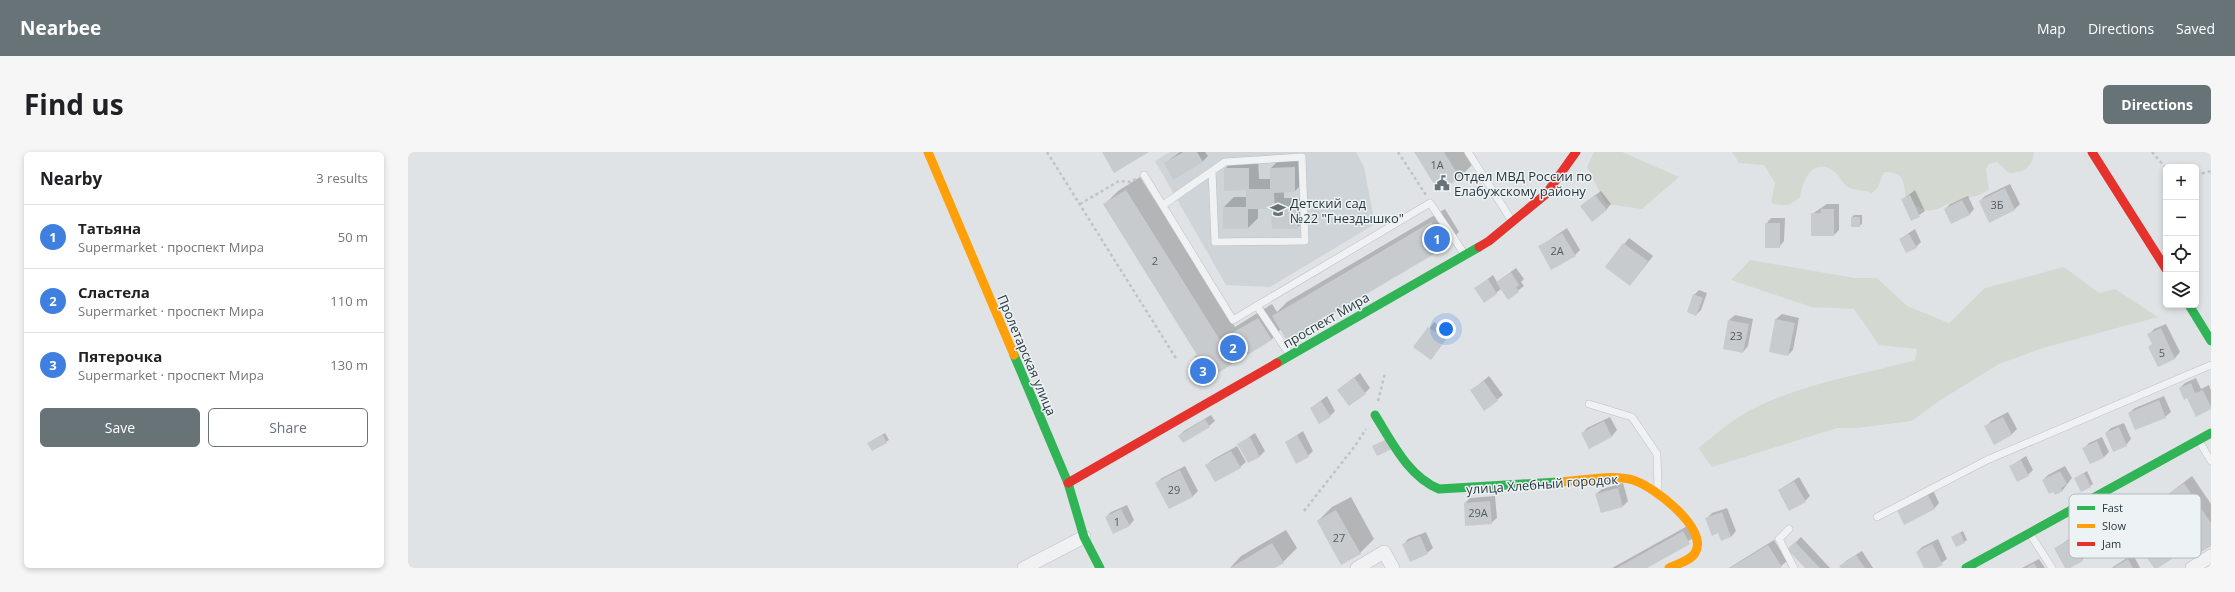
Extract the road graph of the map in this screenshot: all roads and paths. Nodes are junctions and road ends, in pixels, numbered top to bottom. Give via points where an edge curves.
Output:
1 (928, 152) edge
2 (1047, 152) edge
3 (1398, 152) edge
4 (1468, 152) edge
5 (1576, 152) edge
6 (2092, 152) edge
7 (2152, 152) edge
8 (2163, 165) edge
9 (2211, 170) edge
10 (1212, 171) junction
11 (1144, 175) joint
12 (2199, 175) edge
13 (1430, 202) junction
14 (1080, 204) junction
15 (1162, 205) junction
16 (1513, 223) junction
17 (1465, 255) junction
18 (2163, 264) edge
19 (1257, 306) junction
20 (2191, 308) edge
21 (2211, 341) edge
22 (1290, 355) junction
23 (1177, 360) dead end
24 (2211, 365) edge
25 (1385, 373) dead end
26 (1589, 404) dead end
27 (1375, 415) junction
28 (2211, 434) edge
29 (2198, 440) junction
30 (2211, 461) edge
31 (1068, 483) junction
32 (1658, 494) junction
33 (2101, 494) edge
34 (1304, 511) dead end
35 (2069, 512) edge
36 (1877, 517) dead end
37 (1789, 529) dead end
38 (2030, 534) junction
39 (1084, 537) junction
40 (2211, 556) edge
41 (1024, 568) edge
42 (1100, 568) edge
43 (1357, 568) edge
44 (1393, 568) edge
45 (1670, 568) edge
46 (1794, 568) edge
47 (1966, 568) edge
48 (2052, 568) edge
49 (2192, 568) edge

1 - 31 street, Пролетарская улица
2 - 14 path
3 - 13 path
4 - 16 lane
5 - 16 street, проспект Мира via 1546,194
6 - 18 street
7 - 8 path
9 - 12 path
10 - 10 lane via 1215,242 1305,241 1302,157 1224,162
10 - 15 lane
11 - 14 path via 1131,182 1120,181
11 - 15 lane
13 - 17 lane
13 - 19 lane
14 - 23 path
15 - 19 lane via 1233,320
16 - 17 street, проспект Мира
17 - 22 street, проспект Мира
19 - 22 lane
20 - 21 street
22 - 31 street, проспект Мира
24 - 36 lane via 1987,460
25 - 27 path
26 - 32 lane via 1632,417 1657,454
27 - 32 street, улица Хлебный городок via 1420,478 1438,489 1461,490 1624,478 1644,484
27 - 34 path via 1355,446
28 - 29 street
29 - 30 lane
29 - 33 street
31 - 39 street, Пролетарская улица
32 - 45 street, улица Хлебный городок via 1683,514 1698,539 1698,546 1692,557
35 - 38 street
37 - 46 lane via 1779,539
38 - 47 street
38 - 48 lane
39 - 41 street
39 - 42 street, Пролетарская улица
40 - 49 street
43 - 44 street via 1384,552

